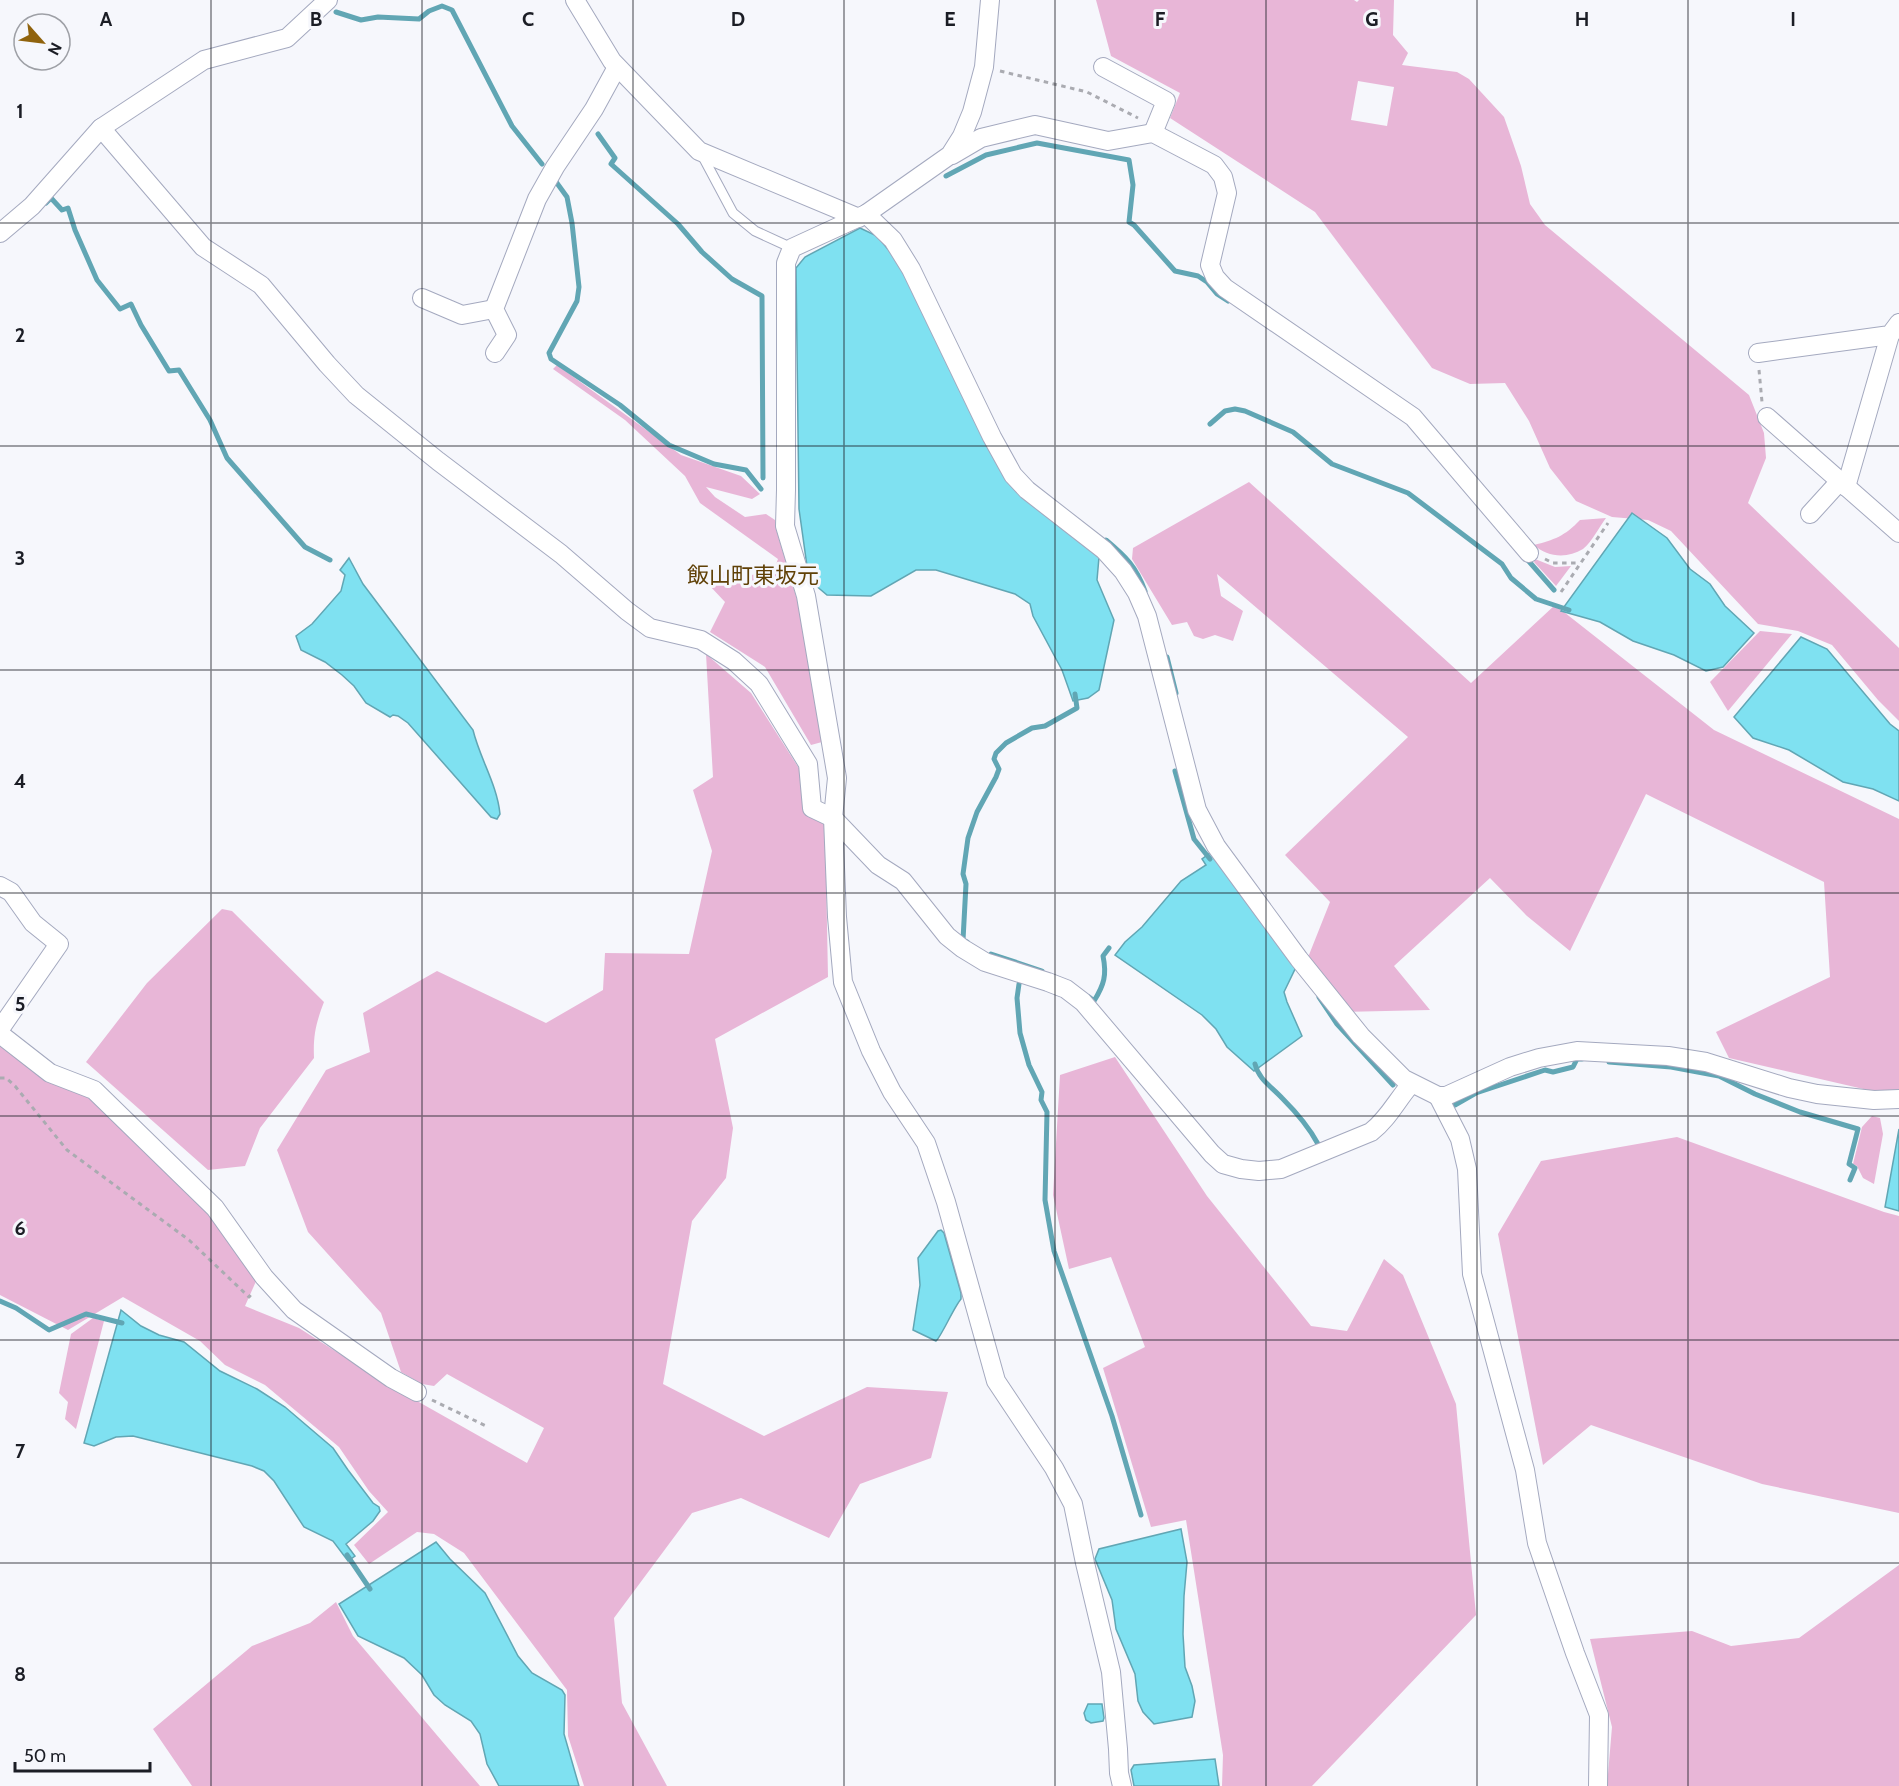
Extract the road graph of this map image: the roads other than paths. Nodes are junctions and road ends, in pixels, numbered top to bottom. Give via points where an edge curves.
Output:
1 (328, 0) edge
2 (575, 0) edge
3 (990, 0) edge
4 (617, 67) junction
5 (1102, 67) dead end
6 (101, 128) junction
7 (1155, 130) junction
8 (699, 151) junction
9 (950, 155) junction
10 (862, 216) junction
11 (0, 233) edge
12 (792, 248) junction
13 (422, 298) dead end
14 (494, 309) junction
15 (1894, 329) edge
16 (495, 353) dead end
17 (1758, 353) road end
18 (1767, 417) road end
19 (1843, 484) junction
20 (1810, 514) dead end
21 (1899, 533) edge
22 (1529, 553) road end
23 (833, 818) junction
24 (0, 886) edge
25 (0, 1029) edge
26 (0, 1034) edge
27 (1411, 1084) junction
28 (1438, 1096) junction
29 (1899, 1099) edge
30 (417, 1392) road end
31 (1122, 1786) edge
32 (1598, 1786) edge

1 - 6 street via 287,38 204,60
2 - 4 street
3 - 9 street via 984,67 972,112
4 - 8 street
4 - 14 street via 537,199
5 - 7 street via 1166,101
6 - 11 street via 32,206
6 - 23 street via 203,247 261,285 356,394 650,628 701,640 735,662 759,684 808,764 812,808
7 - 9 street via 1108,141 1035,125 981,138
7 - 22 street via 1214,165 1223,177 1227,193 1210,265 1215,277 1225,288 1413,417
8 - 10 street
8 - 12 lane via 733,213 755,231
9 - 10 street
10 - 12 street
10 - 27 street via 893,240 911,269 1013,475 1104,550 1137,593 1147,616 1197,810 1216,846 1361,1036
12 - 23 street via 786,263 785,526 806,596 837,778
13 - 14 street via 462,315
14 - 16 street via 507,335
15 - 17 street
15 - 19 street
18 - 19 street
19 - 20 street
19 - 21 street
23 - 27 street via 878,865 903,881 947,936 962,948 985,962 1066,989 1083,1002 1223,1164 1259,1171 1281,1169 1371,1132
23 - 31 street via 843,982 876,1061 926,1143 996,1381 1073,1504 1111,1672
24 - 25 street via 11,892 33,923 59,944
26 - 30 street via 50,1073 94,1090 215,1208 264,1277 294,1310
27 - 28 street
28 - 29 street via 1510,1067 1577,1051 1668,1056 1706,1062 1817,1094
28 - 32 street via 1460,1139 1467,1169 1472,1274 1525,1470 1538,1543 1599,1715

